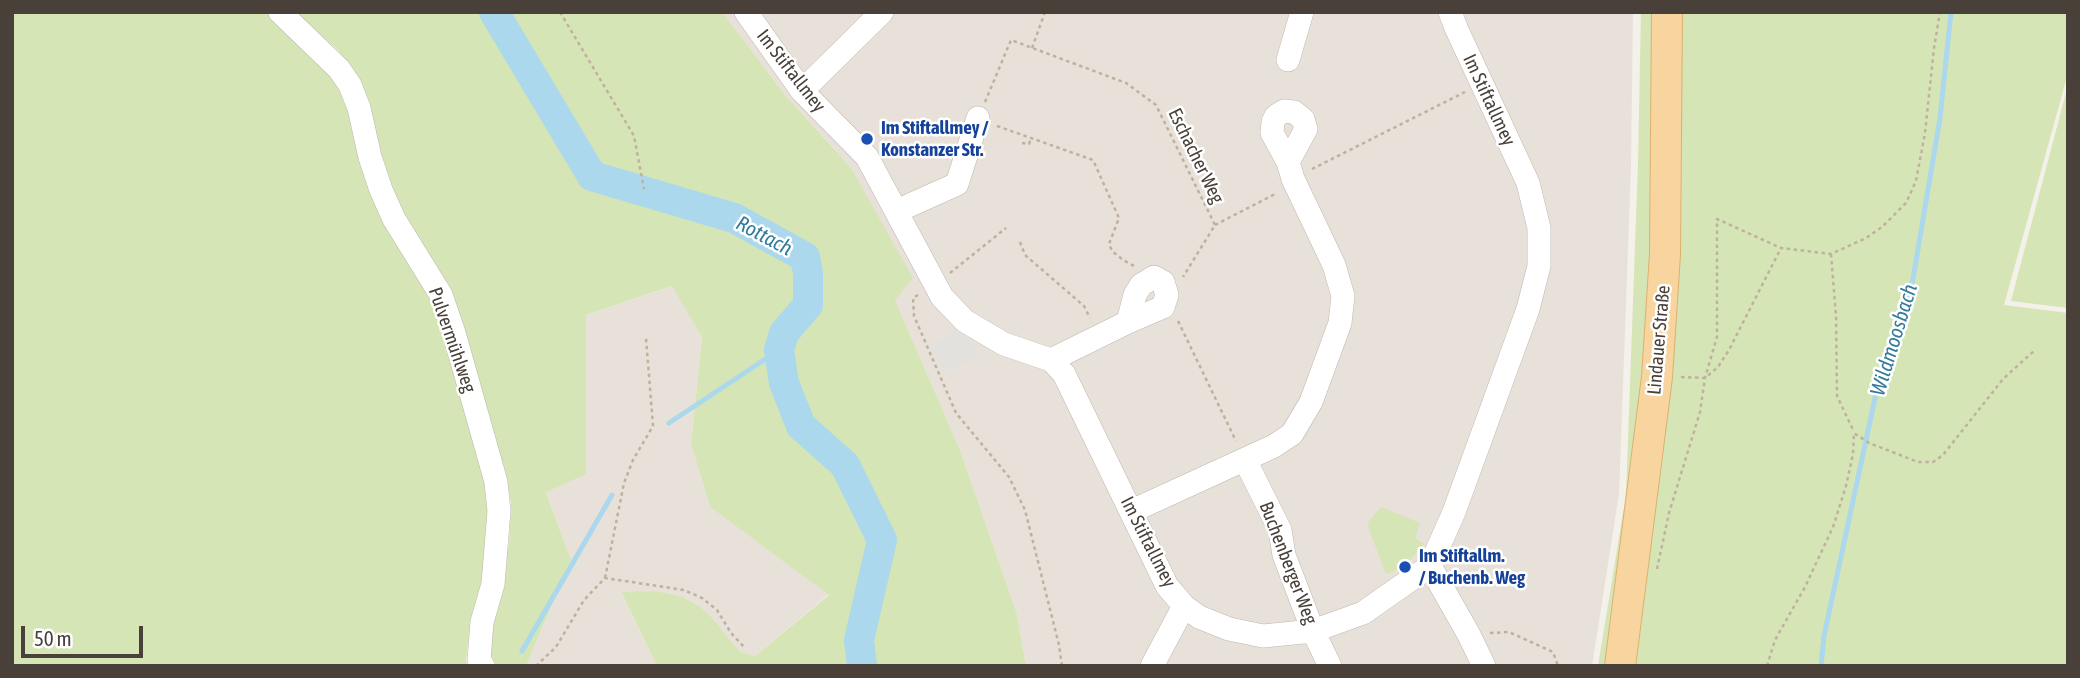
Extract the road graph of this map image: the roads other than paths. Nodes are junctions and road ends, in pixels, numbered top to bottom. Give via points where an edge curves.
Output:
1 (280, 12) edge
2 (746, 12) edge
3 (882, 12) edge
4 (1302, 12) edge
5 (1450, 12) edge
6 (1667, 12) edge
7 (1288, 60) dead end
8 (802, 91) junction
9 (978, 118) road end
10 (1292, 175) road end
11 (897, 211) junction
12 (1128, 322) junction
13 (1051, 360) junction
14 (1245, 460) junction
15 (1132, 511) junction
16 (1430, 566) junction
17 (1184, 606) junction
18 (1313, 631) junction
19 (483, 666) edge
20 (1152, 666) edge
21 (1330, 666) edge
22 (1484, 666) edge
23 (1620, 666) edge

1 - 19 street, Pulvermühlweg via 350,85 381,190 441,295 454,333 496,482 499,511 493,584 482,622 479,660
2 - 8 street, Im Stiftallmey
3 - 8 street
4 - 7 street
5 - 16 street, Im Stiftallmey via 1528,183 1539,228 1539,266 1528,309
6 - 23 main road, Lindauer Straße via 1665,254 1657,377
8 - 11 street, Im Stiftallmey via 867,157
9 - 11 street via 957,184
10 - 14 street via 1334,265 1343,296 1340,323 1311,402 1292,434
11 - 13 street, Im Stiftallmey via 942,298 965,321 1004,344
12 - 12 street via 1161,293 1141,285
12 - 13 street
13 - 15 street, Im Stiftallmey via 1073,390
14 - 15 street
14 - 18 street, Buchenberger Weg via 1280,530 1284,555
15 - 17 street, Im Stiftallmey via 1167,586
16 - 18 street, Im Stiftallmey via 1363,612
16 - 22 street
17 - 18 street, Im Stiftallmey via 1229,629 1263,636
17 - 20 street
18 - 21 street, Buchenberger Weg

